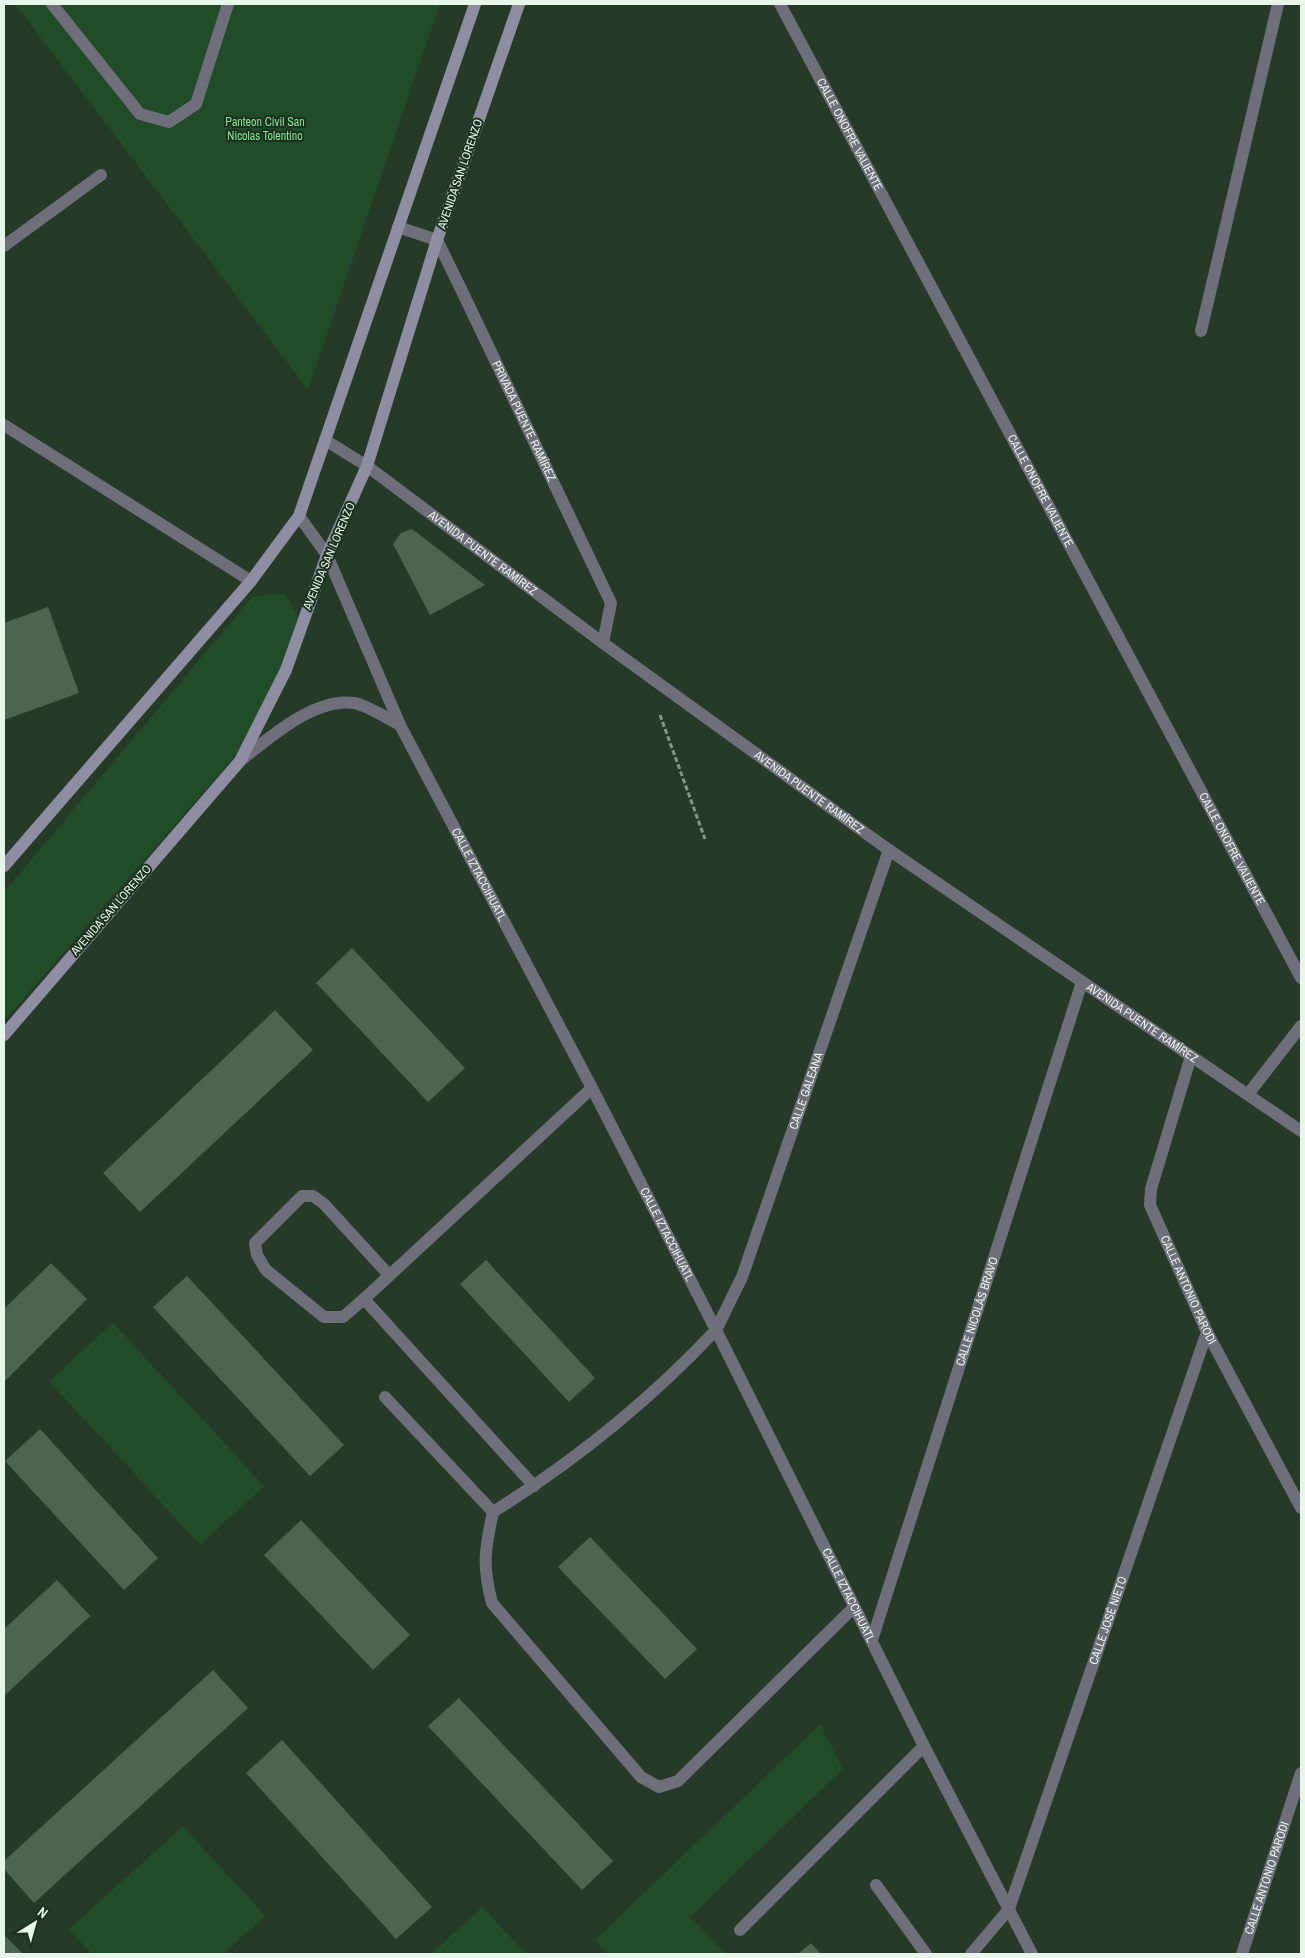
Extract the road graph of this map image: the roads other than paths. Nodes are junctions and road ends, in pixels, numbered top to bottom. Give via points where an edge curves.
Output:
1 (52, 4) edge
2 (228, 4) edge
3 (475, 4) edge
4 (519, 4) edge
5 (780, 4) edge
6 (1278, 4) edge
7 (101, 175) dead end
8 (398, 227) junction
9 (437, 240) junction
10 (4, 246) edge
11 (1202, 331) dead end
12 (4, 425) edge
13 (325, 440) junction
14 (367, 466) junction
15 (299, 516) junction
16 (327, 555) junction
17 (251, 581) junction
18 (603, 643) junction
19 (400, 725) junction
20 (240, 761) junction
21 (890, 850) junction
22 (4, 866) edge
23 (1301, 978) edge
24 (1082, 982) junction
25 (1301, 1026) edge
26 (4, 1035) edge
27 (1191, 1056) junction
28 (592, 1088) junction
29 (1249, 1093) junction
30 (1301, 1131) edge
31 (389, 1275) junction
32 (364, 1299) junction
33 (716, 1330) junction
34 (1207, 1332) junction
35 (385, 1396) dead end
36 (534, 1486) junction
37 (1301, 1508) edge
38 (493, 1512) junction
39 (854, 1607) junction
40 (872, 1640) junction
41 (924, 1746) junction
42 (1301, 1773) edge
43 (876, 1885) dead end
44 (1009, 1909) junction
45 (740, 1930) dead end
46 (926, 1954) edge
47 (971, 1954) edge
48 (1032, 1954) edge
49 (1242, 1954) edge

1 - 2 street via 140,114 169,122 196,104
3 - 8 main road
4 - 9 main road, AVENIDA SAN LORENZO
5 - 23 street, CALLE ONOFRE VALIENTE
6 - 11 street
7 - 10 street
8 - 9 street
8 - 13 main road
9 - 14 main road, AVENIDA SAN LORENZO
9 - 18 street, PRIVADA PUENTE RAMÍREZ via 611,603
12 - 17 street
13 - 14 street, AVENIDA PUENTE RAMÍREZ
13 - 15 main road
14 - 16 main road, AVENIDA SAN LORENZO
14 - 18 street, AVENIDA PUENTE RAMÍREZ
15 - 16 street, CALLE IZTACCIHUATL
15 - 17 main road
16 - 19 street, CALLE IZTACCIHUATL
16 - 20 main road, AVENIDA SAN LORENZO via 286,670
17 - 22 main road
18 - 21 street, AVENIDA PUENTE RAMÍREZ
19 - 20 street via 355,703 318,707 280,730
19 - 28 street, CALLE IZTACCIHUATL
20 - 26 main road, AVENIDA SAN LORENZO
21 - 24 street, AVENIDA PUENTE RAMÍREZ
21 - 33 street, CALLE GALEANA via 742,1277
24 - 27 street, AVENIDA PUENTE RAMÍREZ
24 - 40 street, CALLE NICOLÁS BRAVO
25 - 29 street
27 - 29 street, AVENIDA PUENTE RAMÍREZ
27 - 34 street, CALLE ANTONIO PARODI via 1151,1189 1150,1205
28 - 31 street
28 - 33 street, CALLE IZTACCIHUATL
29 - 30 street, AVENIDA PUENTE RAMÍREZ
31 - 32 street
31 - 32 street via 313,1196 302,1196 255,1242 257,1256 266,1270 324,1317 343,1317
32 - 36 street
33 - 36 street, CALLE GALEANA via 674,1375 590,1446
33 - 39 street, CALLE IZTACCIHUATL
34 - 37 street, CALLE ANTONIO PARODI
34 - 44 street, CALLE JOSÉ NIETO
35 - 38 street
36 - 38 street, CALLE GALEANA
38 - 39 street via 486,1543 485,1575 492,1603 641,1777 659,1787 678,1781
39 - 40 street, CALLE IZTACCIHUATL
40 - 41 street, CALLE IZTACCIHUATL
41 - 44 street, CALLE IZTACCIHUATL
41 - 45 street
42 - 49 street, CALLE ANTONIO PARODI
43 - 46 street
44 - 47 street
44 - 48 street, CALLE IZTACCIHUATL

